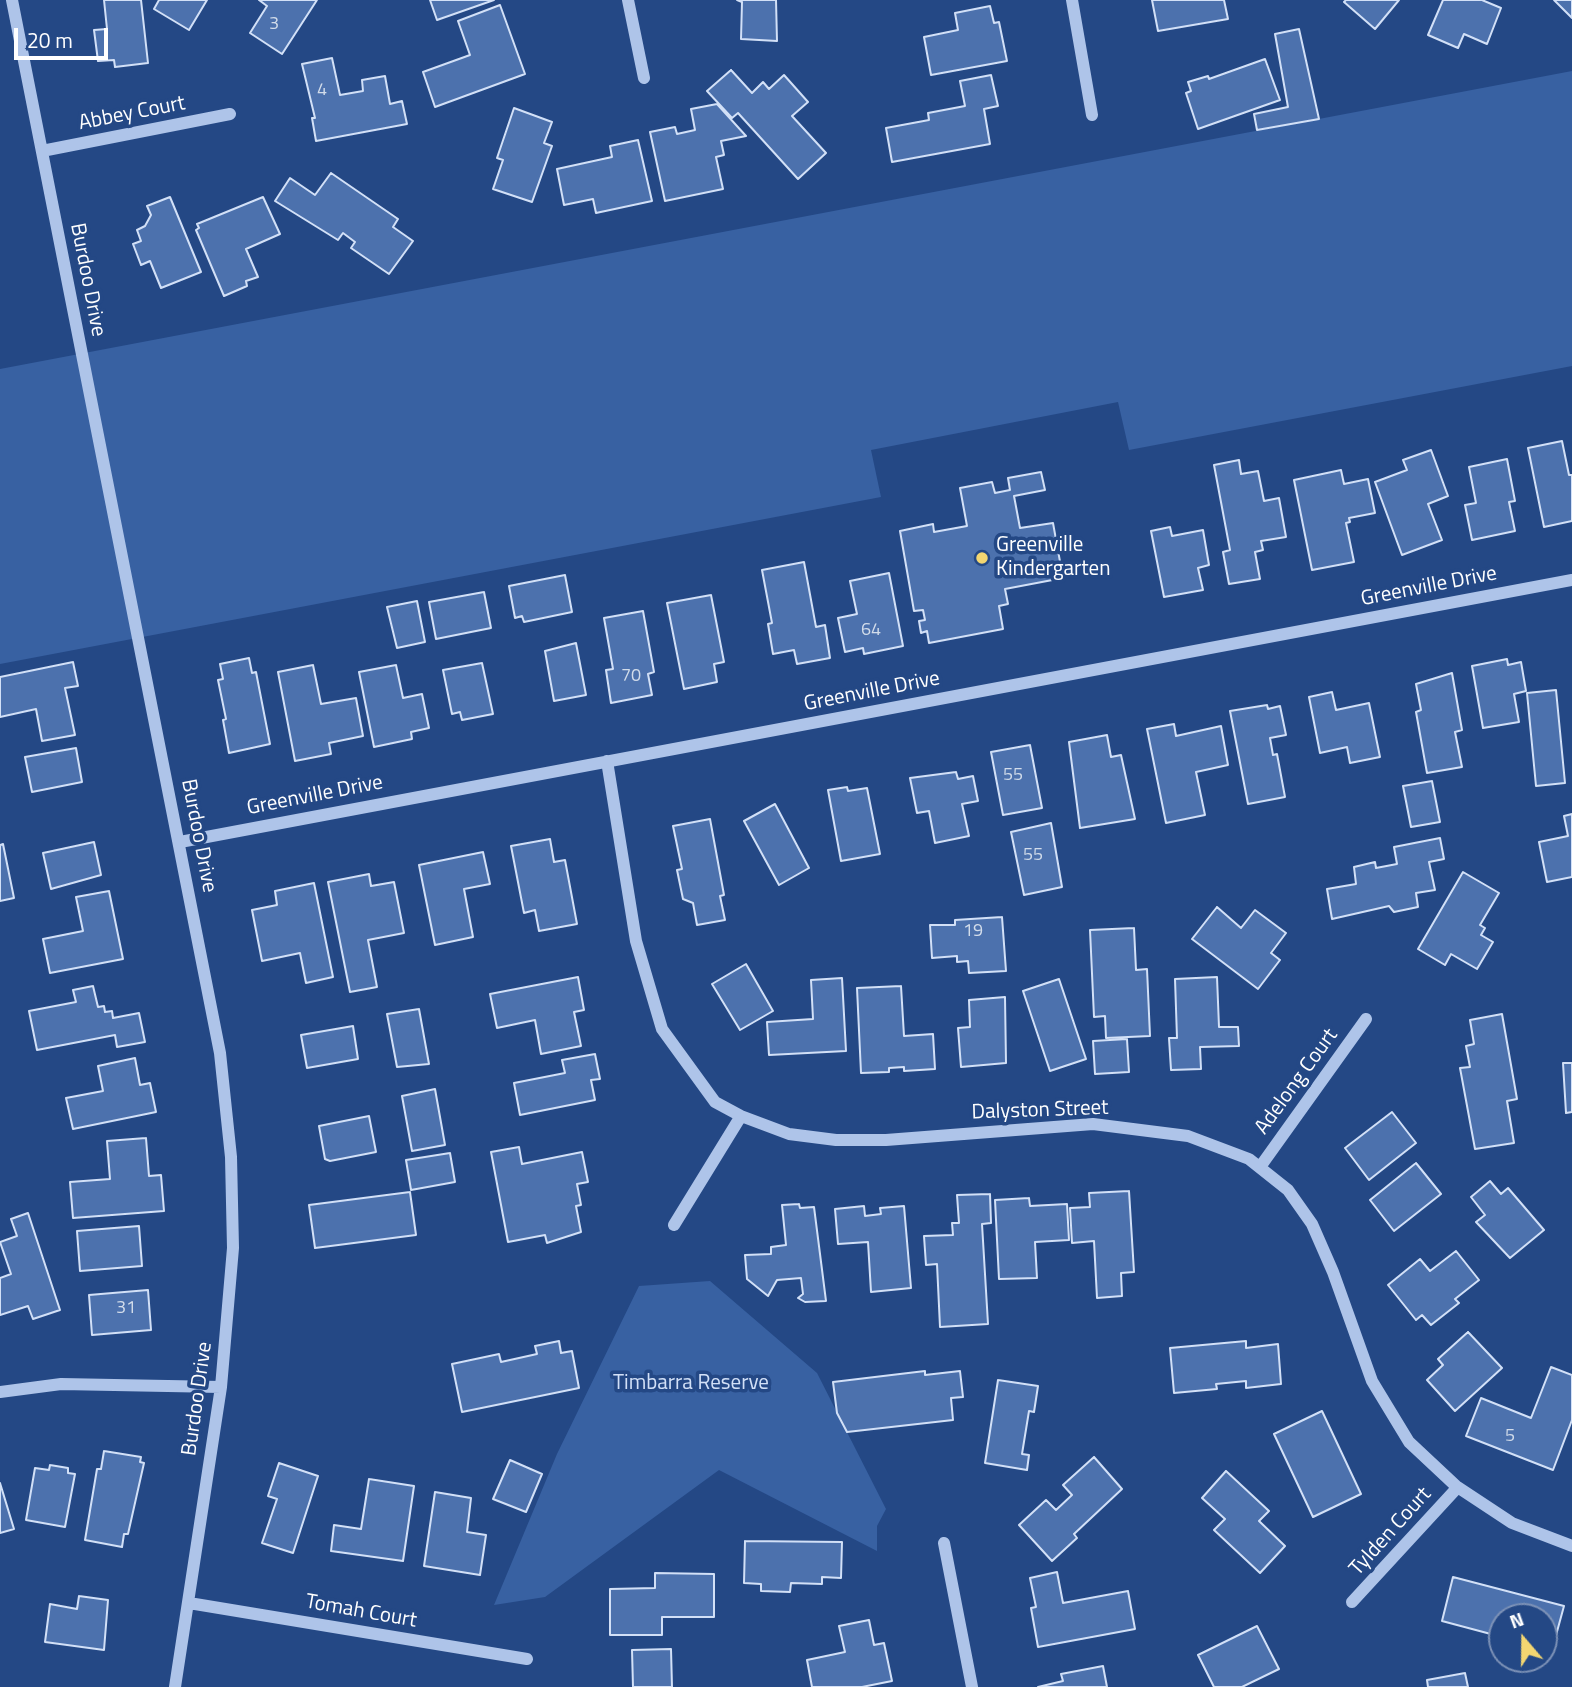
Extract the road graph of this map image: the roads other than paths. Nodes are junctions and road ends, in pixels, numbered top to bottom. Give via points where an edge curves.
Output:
1 (12, 0) edge
2 (628, 0) edge
3 (1072, 0) edge
4 (644, 78) dead end
5 (230, 114) dead end
6 (1092, 115) dead end
7 (42, 151) junction
8 (1572, 580) edge
9 (607, 761) junction
10 (180, 842) junction
11 (1366, 1019) dead end
12 (741, 1116) junction
13 (1260, 1167) junction
14 (674, 1225) dead end
15 (221, 1387) junction
16 (0, 1392) edge
17 (1457, 1488) junction
18 (944, 1543) dead end
19 (1572, 1546) edge
20 (1352, 1602) dead end
21 (189, 1603) junction
22 (527, 1659) dead end
23 (175, 1687) edge
24 (972, 1687) edge

1 - 7 street, Burdoo Drive
2 - 4 street
3 - 6 street
5 - 7 street, Abbey Court
7 - 10 street, Burdoo Drive
8 - 9 street, Greenville Drive
9 - 10 street, Greenville Drive
9 - 12 street, Dalyston Street via 636,942 662,1029 715,1102
10 - 15 street, Burdoo Drive via 220,1053 231,1157 233,1248
11 - 13 street, Adelong Court
12 - 13 street, Dalyston Street via 789,1134 836,1140 1093,1124 1188,1136
12 - 14 street
13 - 17 street, Dalyston Street via 1288,1189 1312,1223 1371,1381 1409,1441
15 - 16 street via 61,1384
15 - 21 street, Burdoo Drive
17 - 19 street, Dalyston Street via 1512,1523
17 - 20 street, Tylden Court
18 - 24 street
21 - 22 street, Tomah Court
21 - 23 street, Burdoo Drive

